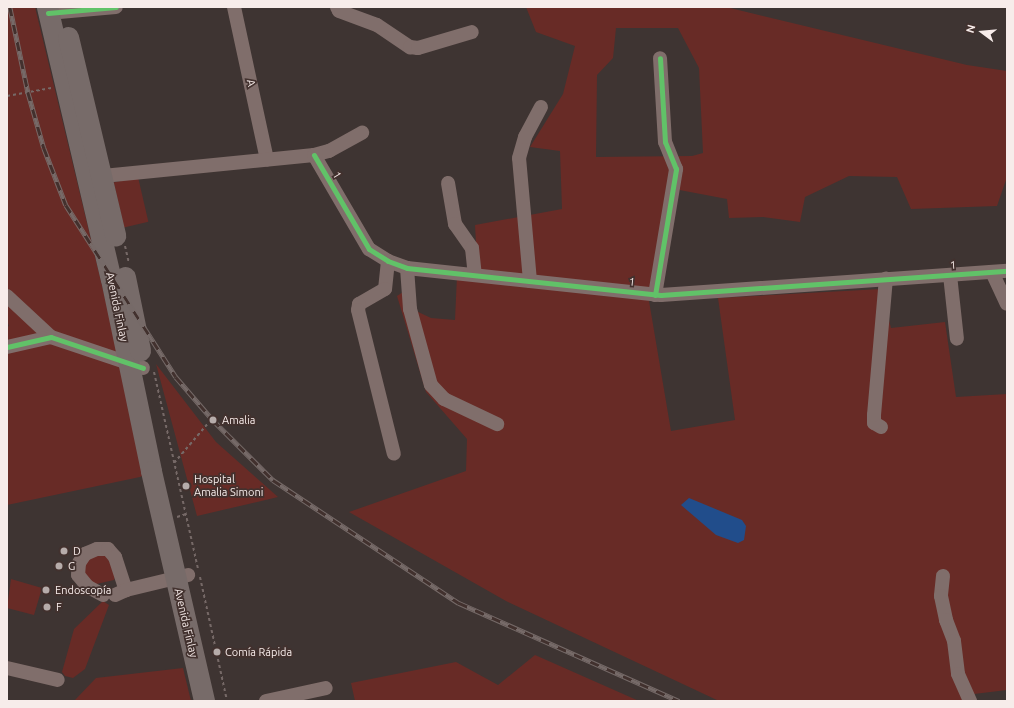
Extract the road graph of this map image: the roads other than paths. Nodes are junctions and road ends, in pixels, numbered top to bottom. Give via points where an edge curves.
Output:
1 (116, 7) edge
2 (234, 7) edge
3 (337, 7) edge
4 (55, 10) edge
5 (472, 32) dead end
6 (660, 58) dead end
7 (541, 107) dead end
8 (362, 133) dead end
9 (314, 155) junction
10 (267, 159) junction
11 (94, 177) junction
12 (448, 183) dead end
13 (388, 261) junction
14 (407, 268) junction
15 (1007, 271) edge
16 (992, 272) junction
17 (475, 275) junction
18 (950, 275) junction
19 (886, 280) junction
20 (530, 281) junction
21 (655, 295) junction
22 (7, 296) edge
23 (1007, 304) edge
24 (51, 337) junction
25 (957, 339) dead end
26 (7, 347) edge
27 (136, 365) junction
28 (498, 424) dead end
29 (881, 428) dead end
30 (394, 454) dead end
31 (943, 576) dead end
32 (181, 577) junction
33 (115, 593) dead end
34 (7, 668) edge
35 (58, 680) dead end
36 (326, 688) dead end
37 (204, 701) edge
38 (214, 701) edge
39 (266, 701) edge
40 (970, 701) edge

1 - 4 street
2 - 10 street, A
3 - 5 street via 339,11 377,25 410,47 418,48
4 - 11 highway, Avenida Finlay
4 - 11 highway, Avenida Finlay via 64,85
6 - 21 street via 665,142 676,170
7 - 20 street via 519,158
8 - 9 street via 328,151
9 - 10 street
9 - 13 street, 1 via 369,249
10 - 11 street
11 - 27 highway, Avenida Finlay
12 - 17 street via 455,224 472,248
13 - 14 street, 1
13 - 30 street via 385,289 359,304 358,310
14 - 17 street, 1
14 - 28 street via 410,309 431,385 444,399
15 - 16 street, 1
16 - 18 street, 1
16 - 23 street
17 - 20 street, 1
18 - 19 street, 1
18 - 25 street
19 - 21 street, 1
19 - 29 street via 874,415 874,423
20 - 21 street, 1
22 - 24 street
24 - 26 street
24 - 27 street
27 - 32 highway, Avenida Finlay
31 - 40 street via 941,596 946,620 954,640 958,674
32 - 33 street
32 - 37 highway, Avenida Finlay
32 - 38 highway, Avenida Finlay
34 - 35 street
36 - 39 street

